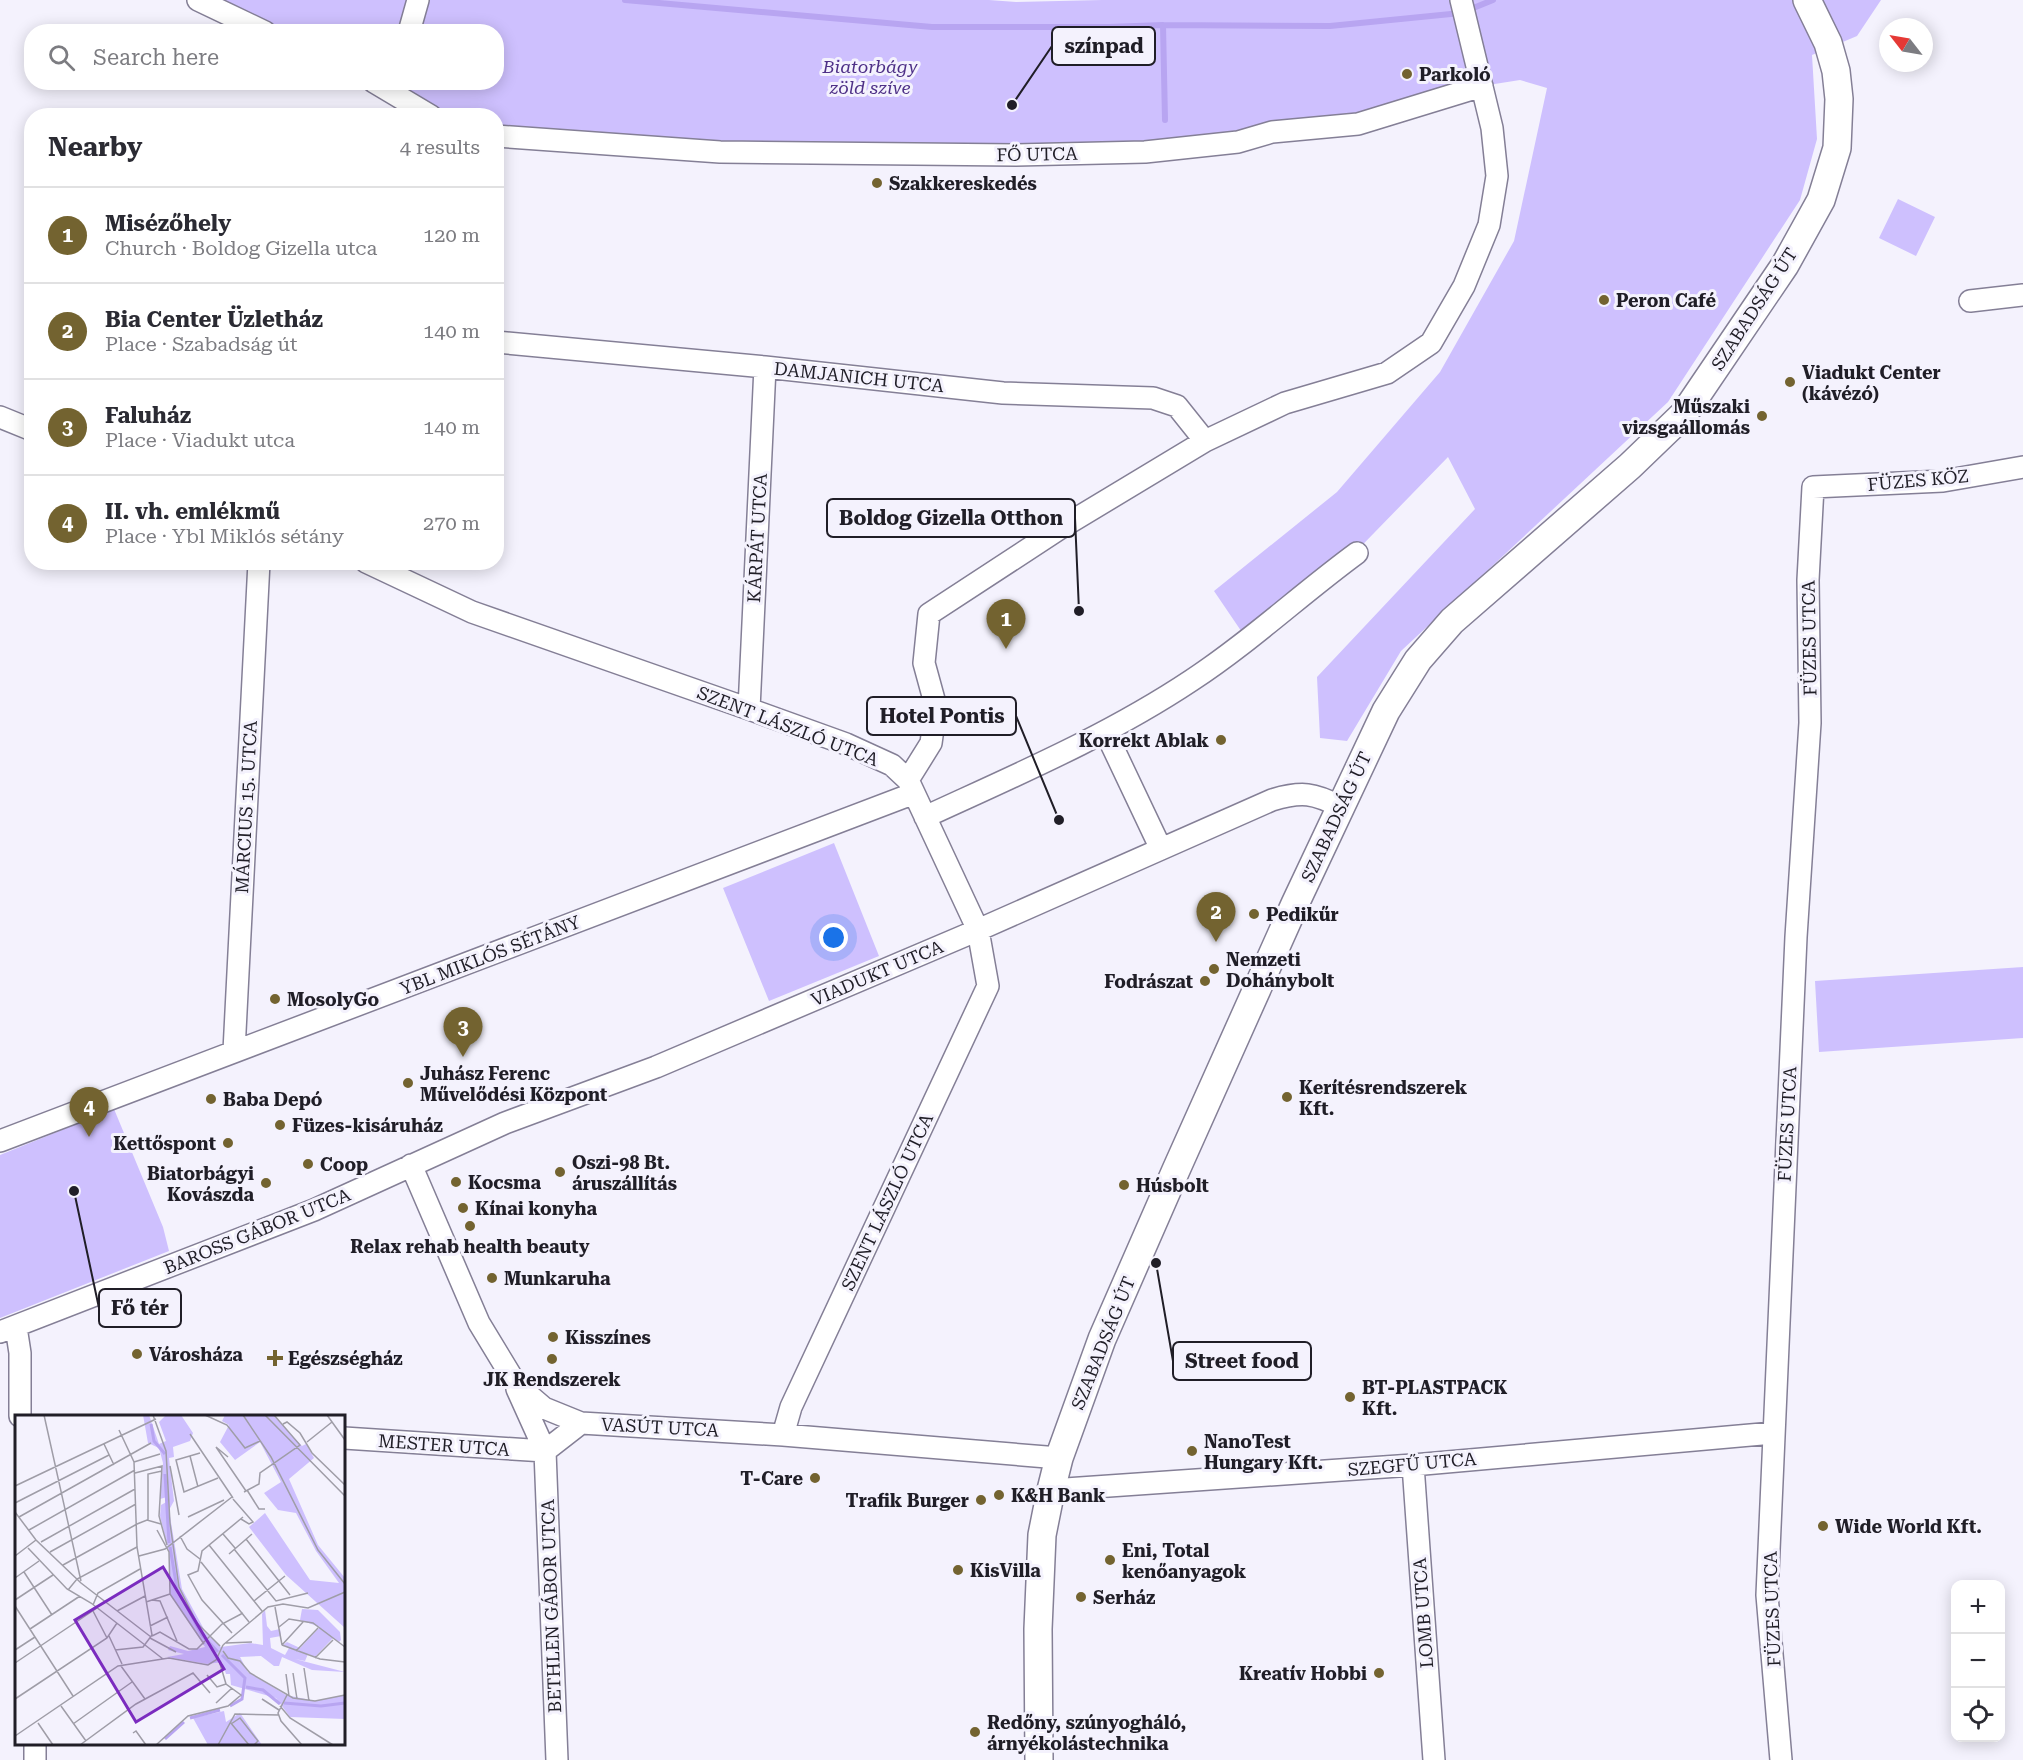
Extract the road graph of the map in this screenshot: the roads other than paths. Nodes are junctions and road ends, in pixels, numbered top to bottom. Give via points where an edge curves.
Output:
1 (198, 0) edge
2 (1461, 0) edge
3 (1807, 0) edge
4 (248, 24) edge
5 (1482, 86) junction
6 (392, 90) edge
7 (419, 108) edge
8 (504, 137) edge
9 (2023, 295) edge
10 (1970, 301) dead end
11 (504, 343) edge
12 (765, 367) junction
13 (0, 417) edge
14 (24, 427) edge
15 (1204, 441) junction
16 (2023, 466) edge
17 (1813, 487) joint
18 (1357, 553) dead end
19 (259, 570) edge
20 (383, 570) edge
21 (749, 709) junction
22 (1106, 733) junction
23 (910, 787) junction
24 (1341, 807) junction
25 (925, 817) junction
26 (1161, 849) junction
27 (978, 930) junction
28 (234, 1051) junction
29 (0, 1141) edge
30 (411, 1165) junction
31 (8, 1330) edge
32 (516, 1384) junction
33 (25, 1415) edge
34 (581, 1422) junction
35 (1773, 1432) junction
36 (783, 1435) junction
37 (345, 1438) edge
38 (545, 1451) junction
39 (1059, 1458) junction
40 (1413, 1465) junction
41 (1051, 1490) junction
42 (557, 1760) edge
43 (1039, 1760) edge
44 (1434, 1760) edge
45 (1781, 1760) edge

1 - 4 street
2 - 5 street
3 - 24 main road, SZABADSÁG ÚT via 1828,42 1836,71 1837,148 1821,200 1785,266 1684,414 1452,621 1418,660 1386,711
5 - 8 street, FŐ UTCA via 1358,124 1272,132 1238,142 1145,152 720,152
5 - 15 street via 1497,176 1489,225 1464,286 1431,343 1387,373 1285,403
6 - 7 street
9 - 10 street
11 - 12 street, DAMJANICH UTCA
12 - 15 street, DAMJANICH UTCA via 1004,393 1153,398 1177,406
12 - 21 street, KÁRPÁT UTCA
13 - 14 street
15 - 23 street via 929,614 924,663 936,707 931,743
16 - 17 street, FÜZES KÖZ via 1943,481
17 - 35 street, FÜZES UTCA via 1808,580 1810,723
18 - 22 street via 1243,645
19 - 28 street, MÁRCIUS 15. UTCA
20 - 21 street, SZENT LÁSZLÓ UTCA via 472,612
21 - 23 street, SZENT LÁSZLÓ UTCA via 892,765
22 - 25 street
22 - 26 street
23 - 25 street, SZENT LÁSZLÓ UTCA
23 - 28 street, YBL MIKLÓS SÉTÁNY
24 - 26 street, VIADUKT UTCA via 1319,796 1290,794
24 - 39 main road, SZABADSÁG ÚT via 1111,1318
25 - 27 street, SZENT LÁSZLÓ UTCA
26 - 27 street, VIADUKT UTCA
27 - 30 street, VIADUKT UTCA via 656,1067 505,1123
27 - 36 street, SZENT LÁSZLÓ UTCA via 988,986 791,1407
28 - 29 street, YBL MIKLÓS SÉTÁNY
30 - 31 street, BAROSS GÁBOR UTCA via 314,1210
30 - 32 street, VASÚT UTCA via 479,1323
31 - 33 street via 20,1353
32 - 34 street, VASÚT UTCA via 544,1408
32 - 38 street, BETHLEN GÁBOR UTCA
34 - 36 street, VASÚT UTCA
34 - 38 street
35 - 40 street, SZEGFŰ UTCA
35 - 45 street, FÜZES UTCA via 1767,1595
36 - 39 street, VASÚT UTCA
37 - 38 street, MESTER UTCA
38 - 42 street, BETHLEN GÁBOR UTCA
39 - 41 main road, SZABADSÁG ÚT
40 - 41 street, SZEGFŰ UTCA
40 - 44 street, LOMB UTCA
41 - 43 main road, SZABADSÁG ÚT via 1042,1535

